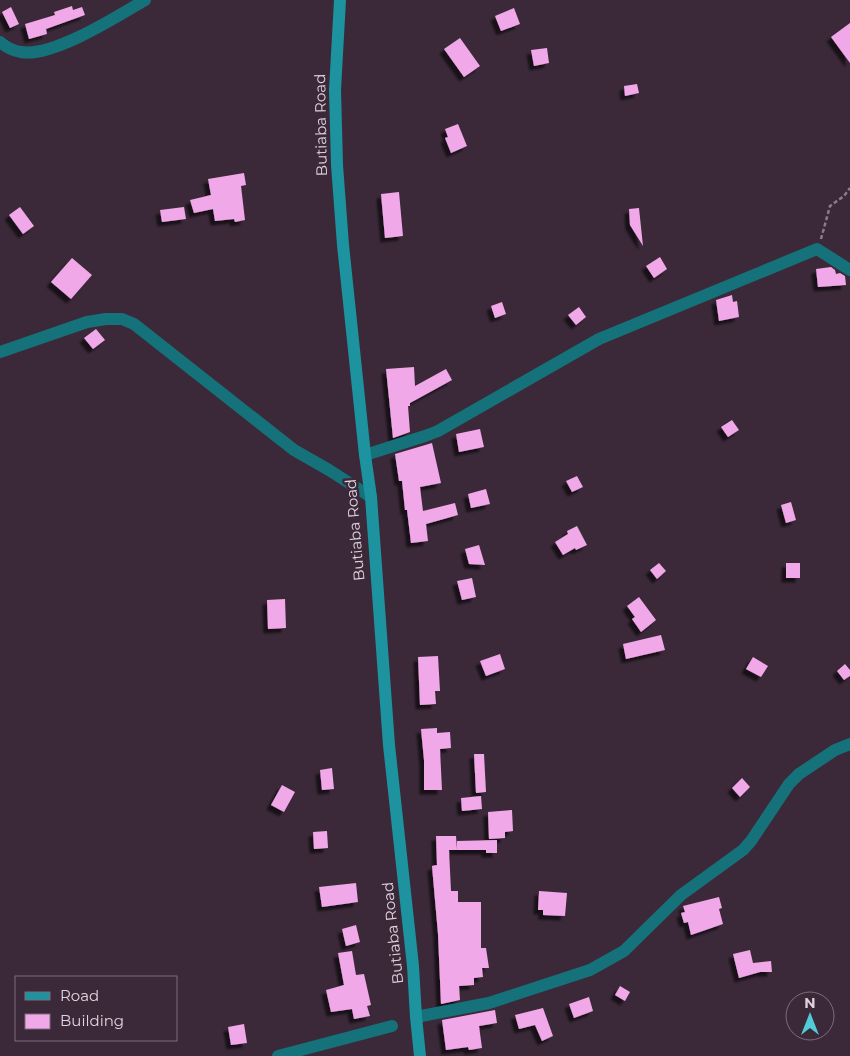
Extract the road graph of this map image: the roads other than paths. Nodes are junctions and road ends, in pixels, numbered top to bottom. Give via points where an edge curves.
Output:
1 (145, 0) edge
2 (340, 0) edge
3 (0, 42) edge
4 (850, 270) edge
5 (0, 352) edge
6 (365, 455) junction
7 (371, 497) junction
8 (850, 744) edge
9 (416, 1017) junction
10 (392, 1026) dead end
11 (278, 1056) edge
12 (420, 1056) edge

1 - 3 street via 110,22 51,48 21,52
2 - 6 main road, Butiaba Road via 335,90 337,165
4 - 6 street via 817,249 599,339 438,431
5 - 7 street via 87,322 106,319 134,324 294,450
6 - 7 main road, Butiaba Road
7 - 9 main road, Butiaba Road via 388,735
8 - 9 street via 799,774 743,850 682,895 624,951 590,970 488,1003
9 - 12 main road, Butiaba Road
10 - 11 street

